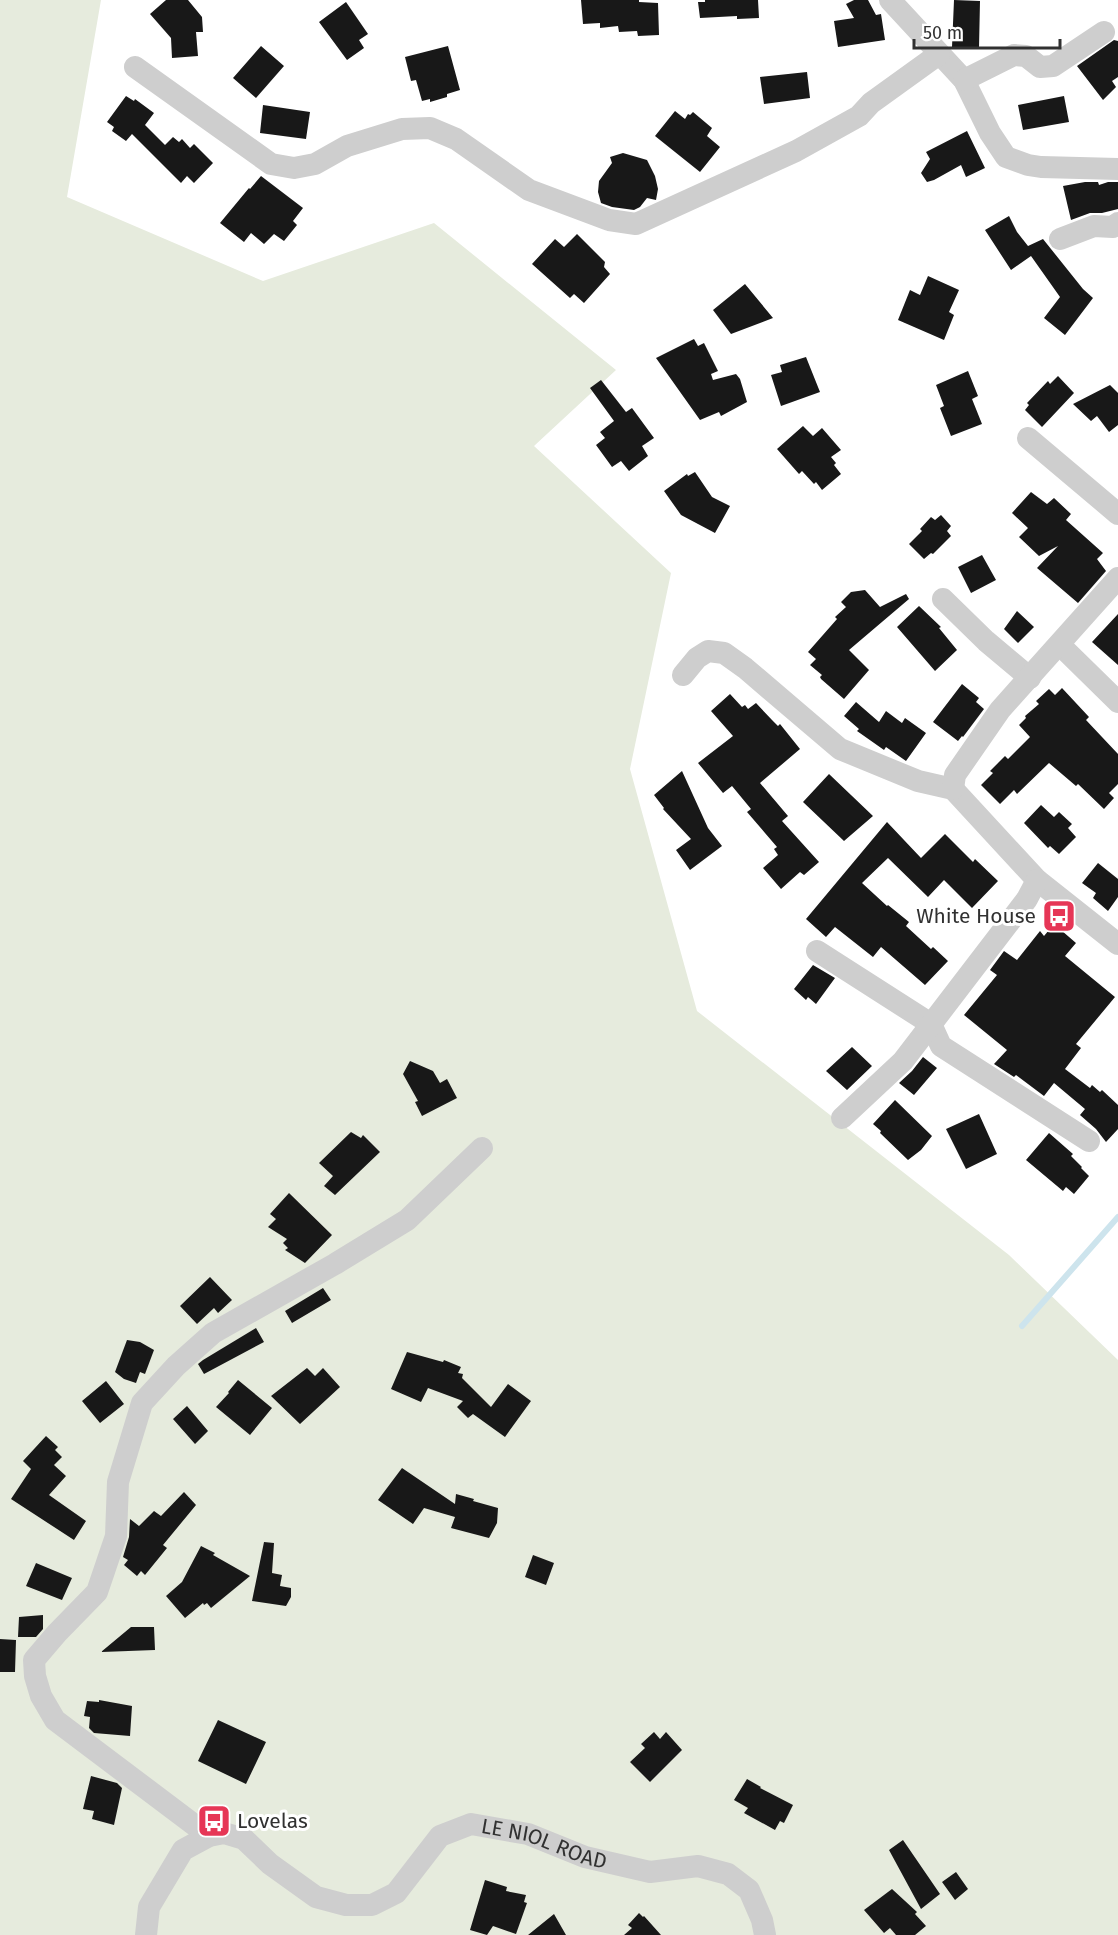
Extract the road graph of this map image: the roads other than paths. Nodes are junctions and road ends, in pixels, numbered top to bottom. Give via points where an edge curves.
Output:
1 (890, 0) edge
2 (1104, 32) dead end
3 (939, 54) junction
4 (135, 67) dead end
5 (964, 80) junction
6 (1118, 169) edge
7 (1118, 223) edge
8 (1060, 239) dead end
9 (1028, 438) dead end
10 (1118, 514) edge
11 (1118, 578) edge
12 (942, 599) dead end
13 (1060, 645) junction
14 (683, 675) dead end
15 (1030, 678) junction
16 (1118, 702) edge
17 (953, 789) junction
18 (1037, 880) junction
19 (1118, 944) edge
20 (817, 951) dead end
21 (931, 1024) junction
22 (843, 1119) dead end
23 (1089, 1142) dead end
24 (482, 1148) dead end
25 (209, 1836) junction
26 (146, 1935) edge
27 (765, 1935) edge

1 - 3 street
2 - 5 street via 1053,66 1040,67 1026,56 1014,55
3 - 4 street via 859,116 796,151 636,224 609,220 529,190 456,138 430,128 402,129 347,146 315,164 294,168 271,164
3 - 5 street
5 - 6 street via 1006,157 1041,167
7 - 8 street via 1113,227 1094,226
9 - 10 street
11 - 13 street
12 - 15 street
13 - 15 street
13 - 16 street
14 - 17 street via 708,651 724,653 840,749 918,781
15 - 17 street via 972,749 955,775
17 - 18 street
18 - 19 street
18 - 21 street via 1027,899
20 - 21 street
21 - 22 street via 903,1061
21 - 23 street via 941,1046
24 - 25 street via 407,1220 213,1333 142,1403 118,1482 116,1536 97,1592 34,1660 34,1676 41,1696 55,1720
25 - 26 street via 183,1850 149,1907
25 - 27 street, LE NIOL ROAD via 224,1833 244,1839 270,1864 316,1897 346,1905 372,1905 396,1893 440,1836 471,1824 528,1834 585,1857 650,1872 698,1866 728,1874 749,1890

